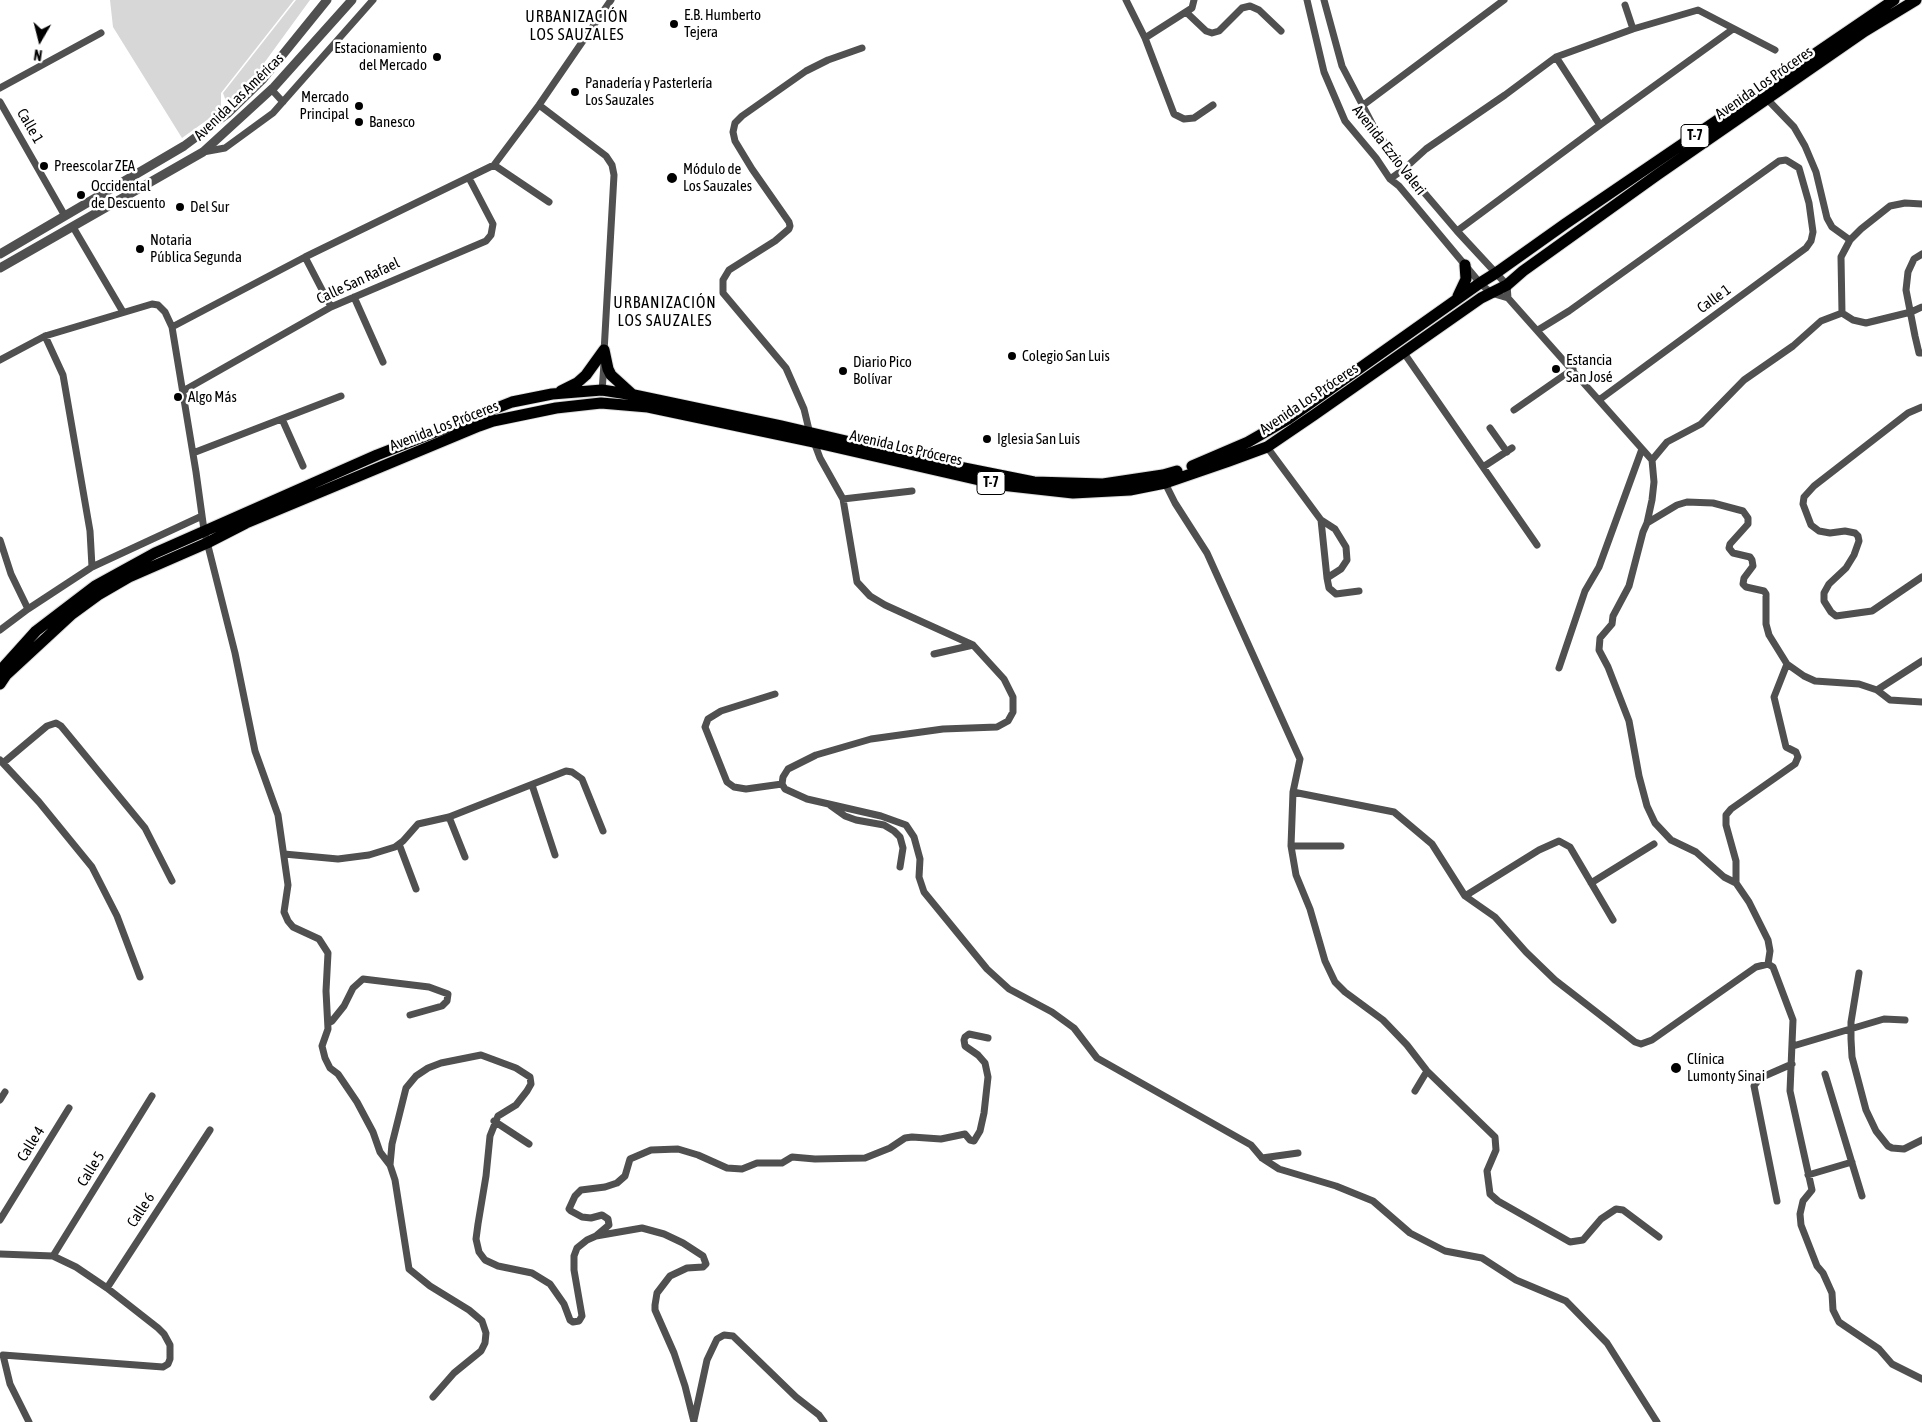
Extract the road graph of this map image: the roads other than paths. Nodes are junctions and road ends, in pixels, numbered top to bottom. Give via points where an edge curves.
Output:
1 (352, 0) edge
2 (373, 0) edge
3 (611, 0) edge
4 (1126, 0) edge
5 (1194, 0) edge
6 (1307, 0) edge
7 (1324, 0) edge
8 (1504, 0) edge
9 (1894, 0) edge
10 (1916, 0) edge
11 (324, 2) edge
12 (1625, 5) dead end
13 (1186, 12) junction
14 (1633, 29) junction
15 (1733, 30) junction
16 (1281, 31) dead end
17 (101, 33) dead end
18 (1145, 38) junction
19 (862, 48) dead end
20 (1775, 50) dead end
21 (1556, 57) junction
22 (0, 88) edge
23 (271, 90) junction
24 (1767, 99) junction
25 (0, 102) edge
26 (282, 102) junction
27 (539, 105) junction
28 (1213, 105) dead end
29 (1362, 106) junction
30 (1600, 125) junction
31 (202, 152) junction
32 (494, 165) junction
33 (1404, 169) junction
34 (468, 178) junction
35 (1390, 179) junction
36 (549, 202) dead end
37 (1922, 204) edge
38 (65, 216) junction
39 (73, 227) junction
40 (1456, 231) junction
41 (1850, 240) junction
42 (0, 254) edge
43 (1922, 254) edge
44 (305, 257) junction
45 (1465, 265) junction
46 (0, 268) edge
47 (1496, 273) junction
48 (1480, 282) junction
49 (1507, 285) junction
50 (1491, 293) junction
51 (354, 296) junction
52 (1508, 298) junction
53 (1455, 301) junction
54 (331, 307) junction
55 (1922, 307) edge
56 (122, 312) junction
57 (1911, 312) junction
58 (1842, 313) junction
59 (172, 327) junction
60 (1538, 330) junction
61 (45, 336) junction
62 (604, 350) junction
63 (1404, 353) junction
64 (1922, 353) edge
65 (1, 356) edge
66 (383, 362) dead end
67 (1573, 369) junction
68 (602, 390) junction
69 (183, 391) junction
70 (558, 393) junction
71 (634, 395) junction
72 (341, 396) dead end
73 (1599, 400) junction
74 (602, 403) junction
75 (1922, 407) edge
76 (1514, 410) dead end
77 (282, 418) junction
78 (1490, 428) dead end
79 (812, 438) junction
80 (1267, 447) junction
81 (1642, 449) junction
82 (193, 453) junction
83 (1652, 460) junction
84 (303, 466) dead end
85 (1484, 467) junction
86 (1165, 483) junction
87 (912, 491) dead end
88 (843, 499) junction
89 (202, 516) junction
90 (1321, 520) junction
91 (1647, 522) junction
92 (204, 530) junction
93 (0, 540) edge
94 (207, 544) junction
95 (1537, 545) dead end
96 (92, 566) junction
97 (1922, 577) edge
98 (1327, 578) junction
99 (1359, 591) dead end
100 (28, 609) junction
101 (0, 630) edge
102 (973, 645) junction
103 (934, 654) dead end
104 (1922, 661) edge
105 (1787, 664) junction
106 (1560, 668) dead end
107 (0, 671) edge
108 (0, 684) edge
109 (1877, 690) junction
110 (775, 694) dead end
111 (1922, 702) edge
112 (2, 761) edge
113 (782, 784) junction
114 (532, 785) junction
115 (1292, 792) junction
116 (829, 804) junction
117 (449, 817) junction
118 (603, 831) dead end
119 (399, 844) junction
120 (1654, 844) dead end
121 (1291, 846) junction
122 (1341, 846) dead end
123 (284, 854) junction
124 (554, 854) dead end
125 (465, 857) dead end
126 (900, 867) dead end
127 (172, 881) dead end
128 (1591, 883) junction
129 (1736, 883) junction
130 (416, 889) dead end
131 (1465, 896) junction
132 (1613, 920) dead end
133 (1768, 964) junction
134 (1859, 973) dead end
135 (140, 977) dead end
136 (410, 1015) dead end
137 (1905, 1020) dead end
138 (328, 1023) junction
139 (1851, 1028) junction
140 (988, 1038) dead end
141 (1792, 1046) junction
142 (1792, 1064) junction
143 (1427, 1071) junction
144 (1824, 1074) dead end
145 (1415, 1091) dead end
146 (5, 1092) dead end
147 (152, 1096) dead end
148 (0, 1100) edge
149 (69, 1108) dead end
150 (494, 1121) junction
151 (210, 1130) dead end
152 (1922, 1140) edge
153 (529, 1144) dead end
154 (1298, 1152) dead end
155 (1262, 1158) junction
156 (1852, 1162) junction
157 (390, 1165) junction
158 (1808, 1175) junction
159 (1862, 1196) dead end
160 (1777, 1201) dead end
161 (0, 1220) edge
162 (596, 1236) junction
163 (1659, 1238) dead end
164 (0, 1254) edge
165 (53, 1256) junction
166 (107, 1288) junction
167 (1, 1355) edge
168 (1922, 1379) edge
169 (433, 1397) dead end
170 (30, 1422) edge
171 (694, 1422) edge
172 (824, 1422) edge
173 (1657, 1422) edge

1 - 23 street, Avenida Las Américas
2 - 26 street
3 - 27 street
4 - 18 street
5 - 13 street via 1192,8
6 - 35 street, Avenida Ezzio Valeri via 1324,72 1345,121
7 - 29 street, Avenida Ezzio Valeri via 1342,66
8 - 29 street
9 - 47 highway, Avenida Los Próceres / T-7
10 - 24 highway, Avenida Los Próceres / T-7 via 1865,30
11 - 38 street, Avenida Las Américas via 263,79 227,114 184,146
12 - 14 street
13 - 16 street via 1212,33 1219,31 1242,8 1250,6 1259,10
13 - 18 street
14 - 15 street via 1698,10
14 - 21 street
15 - 20 street
15 - 30 street
17 - 22 street
18 - 28 street via 1174,114 1184,119 1194,118
19 - 79 street via 806,71 742,116 735,123 733,132 735,141 790,226 775,241 729,270 723,280 723,293 786,368 804,409
21 - 30 street
21 - 33 street via 1426,149
23 - 26 street
23 - 31 street, Avenida Las Américas
24 - 41 street via 1794,127 1816,172 1827,218
24 - 49 highway, Avenida Los Próceres / T-7 via 1523,270
25 - 38 street, Calle 1
26 - 31 street via 273,113 224,148
27 - 32 street
27 - 62 street via 606,156 612,165
29 - 33 street, Avenida Ezzio Valeri
30 - 40 street
31 - 39 street, Avenida Las Américas
32 - 34 street
32 - 36 street
33 - 35 street
33 - 40 street, Avenida Ezzio Valeri
34 - 44 street
34 - 51 street, Calle San Rafael via 490,216 493,224 491,235 486,240
35 - 45 street, Avenida Ezzio Valeri
37 - 41 street via 1890,206
38 - 42 street, Avenida Las Américas
39 - 46 street, Avenida Las Américas
39 - 56 street
40 - 47 street, Avenida Ezzio Valeri
41 - 58 street via 1841,257
43 - 57 street via 1914,259 1908,272 1906,290
44 - 54 street
44 - 59 street
45 - 48 street, Avenida Ezzio Valeri
45 - 53 highway via 1464,284
47 - 48 highway, Avenida Los Próceres / T-7
47 - 49 street, Avenida Ezzio Valeri
48 - 50 street, Avenida Ezzio Valeri
48 - 53 highway, Avenida Los Próceres / T-7
49 - 50 highway, Avenida Los Próceres / T-7
49 - 52 street
50 - 52 street
50 - 63 highway, Avenida Los Próceres / T-7
51 - 54 street, Calle San Rafael
51 - 66 street
52 - 60 street
53 - 79 highway, Avenida Los Próceres / T-7 via 1261,436 1164,475 1103,484 1034,482
54 - 69 street, Calle San Rafael
55 - 57 street
56 - 59 street via 158,305
56 - 61 street
57 - 58 street via 1866,323
57 - 64 street via 1919,353
58 - 83 street via 1821,321 1793,346 1744,380 1701,424 1667,442
59 - 69 street
60 - 67 street
60 - 73 street, Calle 1 via 1779,161 1786,160 1799,168 1813,232 1806,248
61 - 65 street
61 - 96 street via 63,375 90,531
62 - 68 street
62 - 70 highway, T-7 via 586,376
62 - 71 highway via 612,376
63 - 80 highway, Avenida Los Próceres / T-7
63 - 85 street
67 - 73 street
67 - 76 street
68 - 70 highway, Avenida Los Próceres / T-7
68 - 71 highway, Avenida Los Próceres / T-7
68 - 74 street
69 - 82 street
70 - 92 highway, Avenida Los Próceres / T-7 via 512,402 377,455
71 - 79 highway, Avenida Los Próceres / T-7
72 - 77 street
73 - 81 street
74 - 79 highway, Avenida Los Próceres / T-7 via 648,407
74 - 94 highway, Avenida Los Próceres / T-7 via 556,408 493,421 246,523
75 - 97 street via 1908,413 1814,486 1804,497 1803,504 1811,525 1819,532 1844,531 1858,536 1854,555 1824,593 1824,601 1836,616 1872,611
77 - 82 street
77 - 84 street
78 - 85 street via 1509,450
79 - 86 highway, Avenida Los Próceres / T-7 via 944,473 1047,491 1109,492
79 - 88 street
80 - 86 highway, Avenida Los Próceres / T-7
80 - 90 street
81 - 83 street
81 - 106 street via 1599,568 1585,591
82 - 89 street
83 - 91 street via 1654,482
85 - 95 street
86 - 115 street via 1208,553 1300,759
87 - 88 street
88 - 102 street via 854,569 858,582 870,596 885,606
89 - 92 street
89 - 96 street
90 - 98 street
90 - 98 street via 1335,529 1346,547 1347,560
91 - 105 street via 1677,505 1698,501 1743,511 1748,524 1730,544 1730,552 1752,560 1753,566 1743,584 1766,594 1769,635
91 - 129 street via 1629,586 1612,616 1612,624 1600,638 1599,650 1629,721 1639,776 1655,823 1671,840 1696,852 1724,877
92 - 94 street
92 - 107 highway, Avenida Los Próceres / T-7 via 95,586 36,631
93 - 100 street via 11,574
94 - 108 highway, Avenida Los Próceres / T-7 via 129,577 98,595 72,614
94 - 123 street via 236,653 255,752 278,815
96 - 100 street
98 - 99 street via 1329,588 1336,594
100 - 101 street
102 - 103 street
102 - 113 street via 1004,679 1013,697 1008,721 997,727 943,729 871,739 816,755 788,769
104 - 109 street
105 - 109 street via 1815,681 1859,684
105 - 129 street via 1774,697 1786,747 1796,752 1798,757 1795,764 1726,815 1736,861
109 - 111 street via 1890,700
110 - 113 street via 721,711 708,719 705,727 727,782 746,789
112 - 127 street via 48,726 56,723 61,726 145,828
112 - 135 street via 92,868 120,923
113 - 116 street via 794,794
114 - 117 street
114 - 118 street via 566,771 577,775 582,779
114 - 124 street
115 - 121 street
115 - 131 street via 1394,812 1432,844
116 - 126 street via 845,816 884,825 894,831 903,848
116 - 155 street via 906,825 914,836 924,892 987,969 1009,989 1074,1028 1097,1058 1251,1145
117 - 119 street via 418,824
117 - 125 street
119 - 123 street via 370,856 338,858
119 - 130 street
120 - 128 street
121 - 122 street
121 - 143 street via 1296,875 1335,982 1382,1020
123 - 138 street via 288,885 284,912 293,927 319,939 328,953
128 - 131 street via 1570,847 1559,840
128 - 132 street
129 - 133 street via 1768,940
131 - 133 street via 1495,917 1555,980 1641,1044 1652,1040 1756,967
133 - 141 street via 1773,967 1793,1020
134 - 139 street
136 - 138 street via 442,1006 448,994 429,987 363,979
137 - 139 street via 1884,1019
138 - 157 street via 328,1032 322,1043 325,1058 357,1102 374,1132 380,1152
139 - 141 street
139 - 152 street via 1852,1057 1866,1110 1876,1131 1892,1148 1908,1148
140 - 162 street via 968,1034 964,1040 965,1046 985,1064 988,1077 984,1113 980,1131 974,1140 965,1134 942,1139 912,1137 857,1160 792,1157 782,1163 757,1163 742,1169 727,1168 678,1150 651,1150 630,1159 625,1176 617,1183 605,1188 581,1190 574,1196 569,1209 571,1212 582,1217 602,1215 608,1219 609,1225
141 - 142 street
142 - 158 street via 1790,1091
142 - 160 street via 1760,1078 1754,1086
143 - 145 street
143 - 163 street via 1495,1137 1496,1150 1487,1171 1490,1194 1498,1201 1570,1242 1583,1240 1606,1214 1616,1209 1623,1210
144 - 156 street
146 - 148 street
147 - 165 street, Calle 5
149 - 161 street, Calle 4
150 - 153 street
150 - 157 street via 522,1099 530,1077 516,1068 480,1055 428,1068 406,1088
150 - 162 street via 476,1239 485,1260 542,1278 559,1294 570,1320 574,1322 582,1316 574,1256 577,1248
151 - 166 street, Calle 6
154 - 155 street
155 - 173 street via 1280,1169 1373,1201 1419,1238 1445,1251 1482,1258 1516,1280 1566,1301 1607,1343
156 - 158 street
156 - 159 street
157 - 169 street via 409,1269 469,1310 482,1321 486,1333 481,1351 454,1372
158 - 168 street via 1812,1190 1803,1201 1801,1225 1832,1293 1836,1317 1879,1349 1892,1364
162 - 171 street via 642,1228 683,1243 706,1260 703,1267 687,1268 670,1276 657,1294 654,1305 674,1353
164 - 165 street
165 - 166 street
166 - 167 street via 164,1334 171,1350 168,1364 157,1367
167 - 170 street via 10,1384
171 - 172 street via 707,1360 717,1339 724,1335 734,1336

